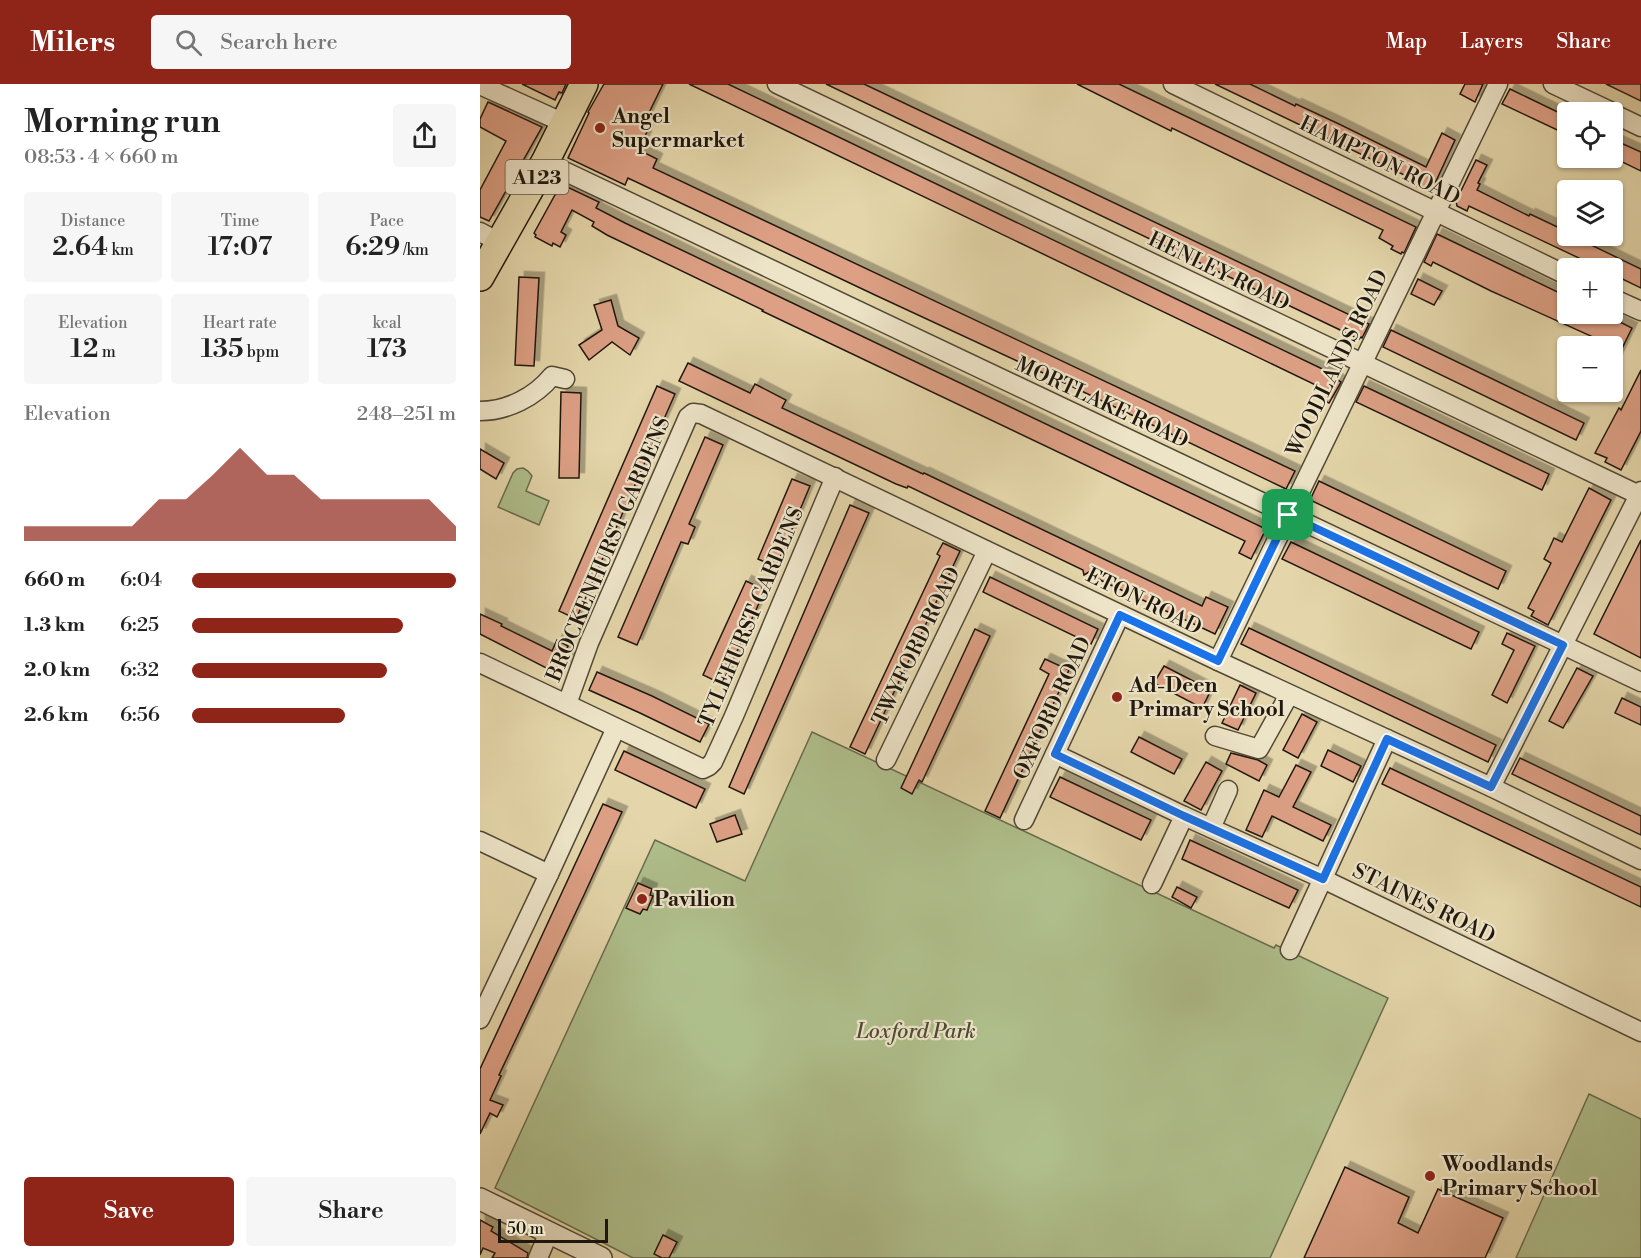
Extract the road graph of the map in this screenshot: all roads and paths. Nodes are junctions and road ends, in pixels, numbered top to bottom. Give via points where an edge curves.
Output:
1 (584, 84) edge
2 (777, 84) edge
3 (1173, 84) edge
4 (1498, 84) edge
5 (1553, 84) edge
6 (480, 85) edge
7 (1590, 102) edge
8 (1623, 118) edge
9 (564, 123) junction
10 (1641, 126) edge
11 (545, 162) junction
12 (1436, 213) junction
13 (490, 237) edge
14 (1557, 271) edge
15 (480, 277) edge
16 (1623, 303) edge
17 (1641, 311) edge
18 (1362, 364) junction
19 (565, 379) dead end
20 (480, 411) edge
21 (693, 413) joint
22 (835, 477) junction
23 (1640, 494) edge
24 (1288, 515) junction
25 (987, 551) junction
26 (1120, 615) junction
27 (1563, 645) junction
28 (1218, 661) junction
29 (480, 663) edge
30 (1641, 682) edge
31 (1289, 695) junction
32 (567, 704) junction
33 (615, 728) junction
34 (1215, 735) dead end
35 (1387, 739) junction
36 (1055, 754) junction
37 (886, 760) dead end
38 (1491, 787) junction
39 (1228, 790) dead end
40 (1184, 816) junction
41 (1024, 820) dead end
42 (1210, 828) junction
43 (480, 841) edge
44 (1641, 860) edge
45 (549, 874) junction
46 (1323, 879) junction
47 (1152, 884) dead end
48 (1290, 950) dead end
49 (480, 1019) edge
50 (1641, 1032) edge
51 (480, 1199) edge
52 (549, 1232) junction
53 (538, 1258) edge
54 (601, 1258) edge

1 - 9 main road, A123
2 - 18 street, HENLEY ROAD
3 - 12 street, HAMPTON ROAD
4 - 12 street, WOODLANDS ROAD
5 - 7 street
6 - 9 street
8 - 10 street
9 - 11 main road, A123
11 - 13 main road, A123
11 - 24 street, MORTLAKE ROAD
12 - 14 street, HAMPTON ROAD
12 - 18 street, WOODLANDS ROAD
13 - 15 main road, A123
16 - 17 street
18 - 23 street, HENLEY ROAD
18 - 24 street, WOODLANDS ROAD
19 - 20 street via 552,376 519,402
21 - 22 street, ETON ROAD
21 - 32 street, BROCKENHURST GARDENS via 589,643
22 - 25 street, ETON ROAD
22 - 33 street, TYLEHURST GARDENS via 714,762 703,769
23 - 27 street
24 - 27 street, MORTLAKE ROAD
24 - 28 street, WOODLANDS ROAD
25 - 26 street, ETON ROAD
25 - 37 street, TWYFORD ROAD
26 - 28 street, ETON ROAD
26 - 36 street, OXFORD ROAD
27 - 30 street, MORTLAKE ROAD
27 - 38 street
28 - 31 street, ETON ROAD
29 - 32 street
31 - 34 street via 1259,749
31 - 35 street, ETON ROAD
32 - 33 street
33 - 45 street
35 - 38 street, ETON ROAD
35 - 46 street
36 - 40 street, STAINES ROAD
36 - 41 street, OXFORD ROAD
38 - 44 street, ETON ROAD
39 - 42 street
40 - 42 street, STAINES ROAD
40 - 47 street
42 - 46 street, STAINES ROAD
43 - 45 street
45 - 49 street
46 - 48 street
46 - 50 street, STAINES ROAD
51 - 52 street
52 - 53 street
52 - 54 street

